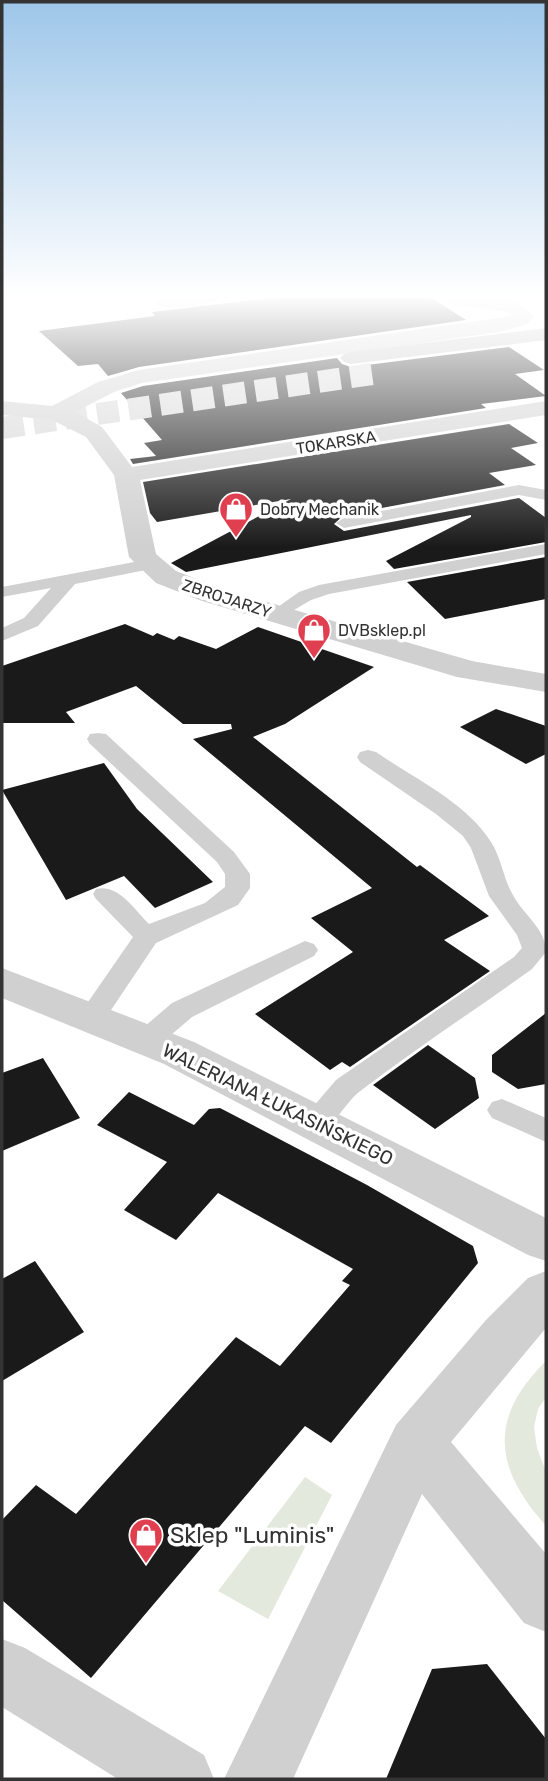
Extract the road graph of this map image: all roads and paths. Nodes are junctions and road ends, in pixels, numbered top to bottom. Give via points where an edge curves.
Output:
1 (129, 380) edge
2 (2, 408) edge
3 (546, 408) edge
4 (56, 413) junction
5 (127, 475) junction
6 (546, 495) edge
7 (344, 523) dead end
8 (546, 549) edge
9 (150, 564) junction
10 (69, 579) junction
11 (2, 592) edge
12 (277, 614) junction
13 (2, 635) edge
14 (546, 683) edge
15 (98, 739) dead end
16 (368, 757) dead end
17 (105, 894) dead end
18 (147, 937) junction
19 (305, 950) dead end
20 (2, 982) edge
21 (92, 1018) junction
22 (147, 1040) junction
23 (502, 1110) dead end
24 (316, 1121) junction
25 (546, 1131) edge
26 (546, 1241) edge
27 (546, 1293) edge
28 (416, 1443) junction
29 (546, 1601) edge
30 (2, 1671) edge
31 (180, 1779) edge
32 (258, 1779) edge

1 - 4 street
2 - 4 street
3 - 5 street, TOKARSKA
4 - 5 street via 94,432
5 - 9 street via 143,558
6 - 7 lane via 519,490
8 - 12 lane via 325,589
9 - 10 lane
9 - 12 street, ZBROJARZY via 166,578
10 - 11 lane
10 - 13 lane via 31,622
12 - 14 street, ZBROJARZY via 468,670
15 - 18 lane via 239,871 239,886 224,903
16 - 24 lane via 478,838 500,895 535,949 523,963 346,1087
17 - 18 lane
18 - 21 lane
19 - 22 lane via 182,1010
20 - 21 street, WALERIANA ŁUKASIŃSKIEGO
21 - 22 street, WALERIANA ŁUKASIŃSKIEGO
22 - 24 street, WALERIANA ŁUKASIŃSKIEGO
23 - 25 lane
24 - 26 street, WALERIANA ŁUKASIŃSKIEGO
27 - 28 street
28 - 29 street
28 - 32 street
30 - 31 street

